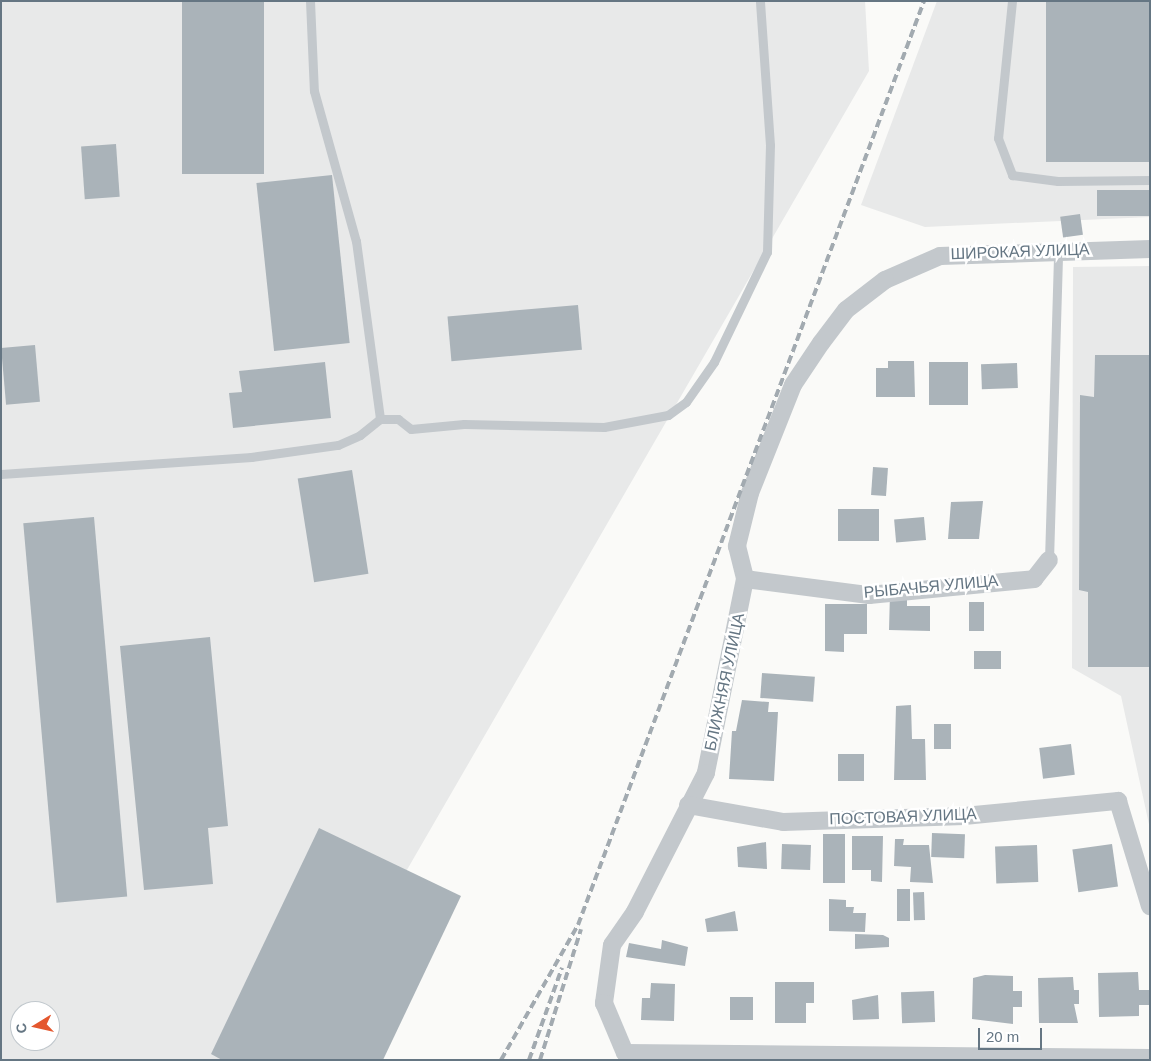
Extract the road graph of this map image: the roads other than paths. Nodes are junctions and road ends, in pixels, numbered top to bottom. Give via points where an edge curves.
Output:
1 (310, 1) edge
2 (760, 1) edge
3 (1012, 1) edge
4 (1150, 180) edge
5 (1058, 249) junction
6 (1150, 249) edge
7 (846, 310) joint
8 (380, 419) junction
9 (1, 474) edge
10 (1049, 560) joint
11 (745, 579) junction
12 (688, 805) junction
13 (1150, 906) edge
14 (1150, 1058) edge

1 - 8 lane via 314,91 356,241
2 - 8 lane via 770,145 767,252 714,362 686,402 668,415 604,427 464,424 411,429 398,419
3 - 4 lane via 998,138 1012,175 1058,180
5 - 6 street, ШИРОКАЯ УЛИЦА
5 - 7 street, ШИРОКАЯ УЛИЦА via 940,256 885,280
5 - 10 lane
7 - 11 street, БЛИЖНЯЯ УЛИЦА via 793,385 770,438 737,546
8 - 9 lane via 360,435 338,445 251,457
10 - 11 street, РЫБАЧЬЯ УЛИЦА via 1034,580 869,595
11 - 12 street, БЛИЖНЯЯ УЛИЦА via 706,773
12 - 13 street, ПОСТОВАЯ УЛИЦА via 783,822 964,816 1118,801
12 - 14 street, БЛИЖНЯЯ УЛИЦА via 635,912 612,945 604,1002 625,1053

